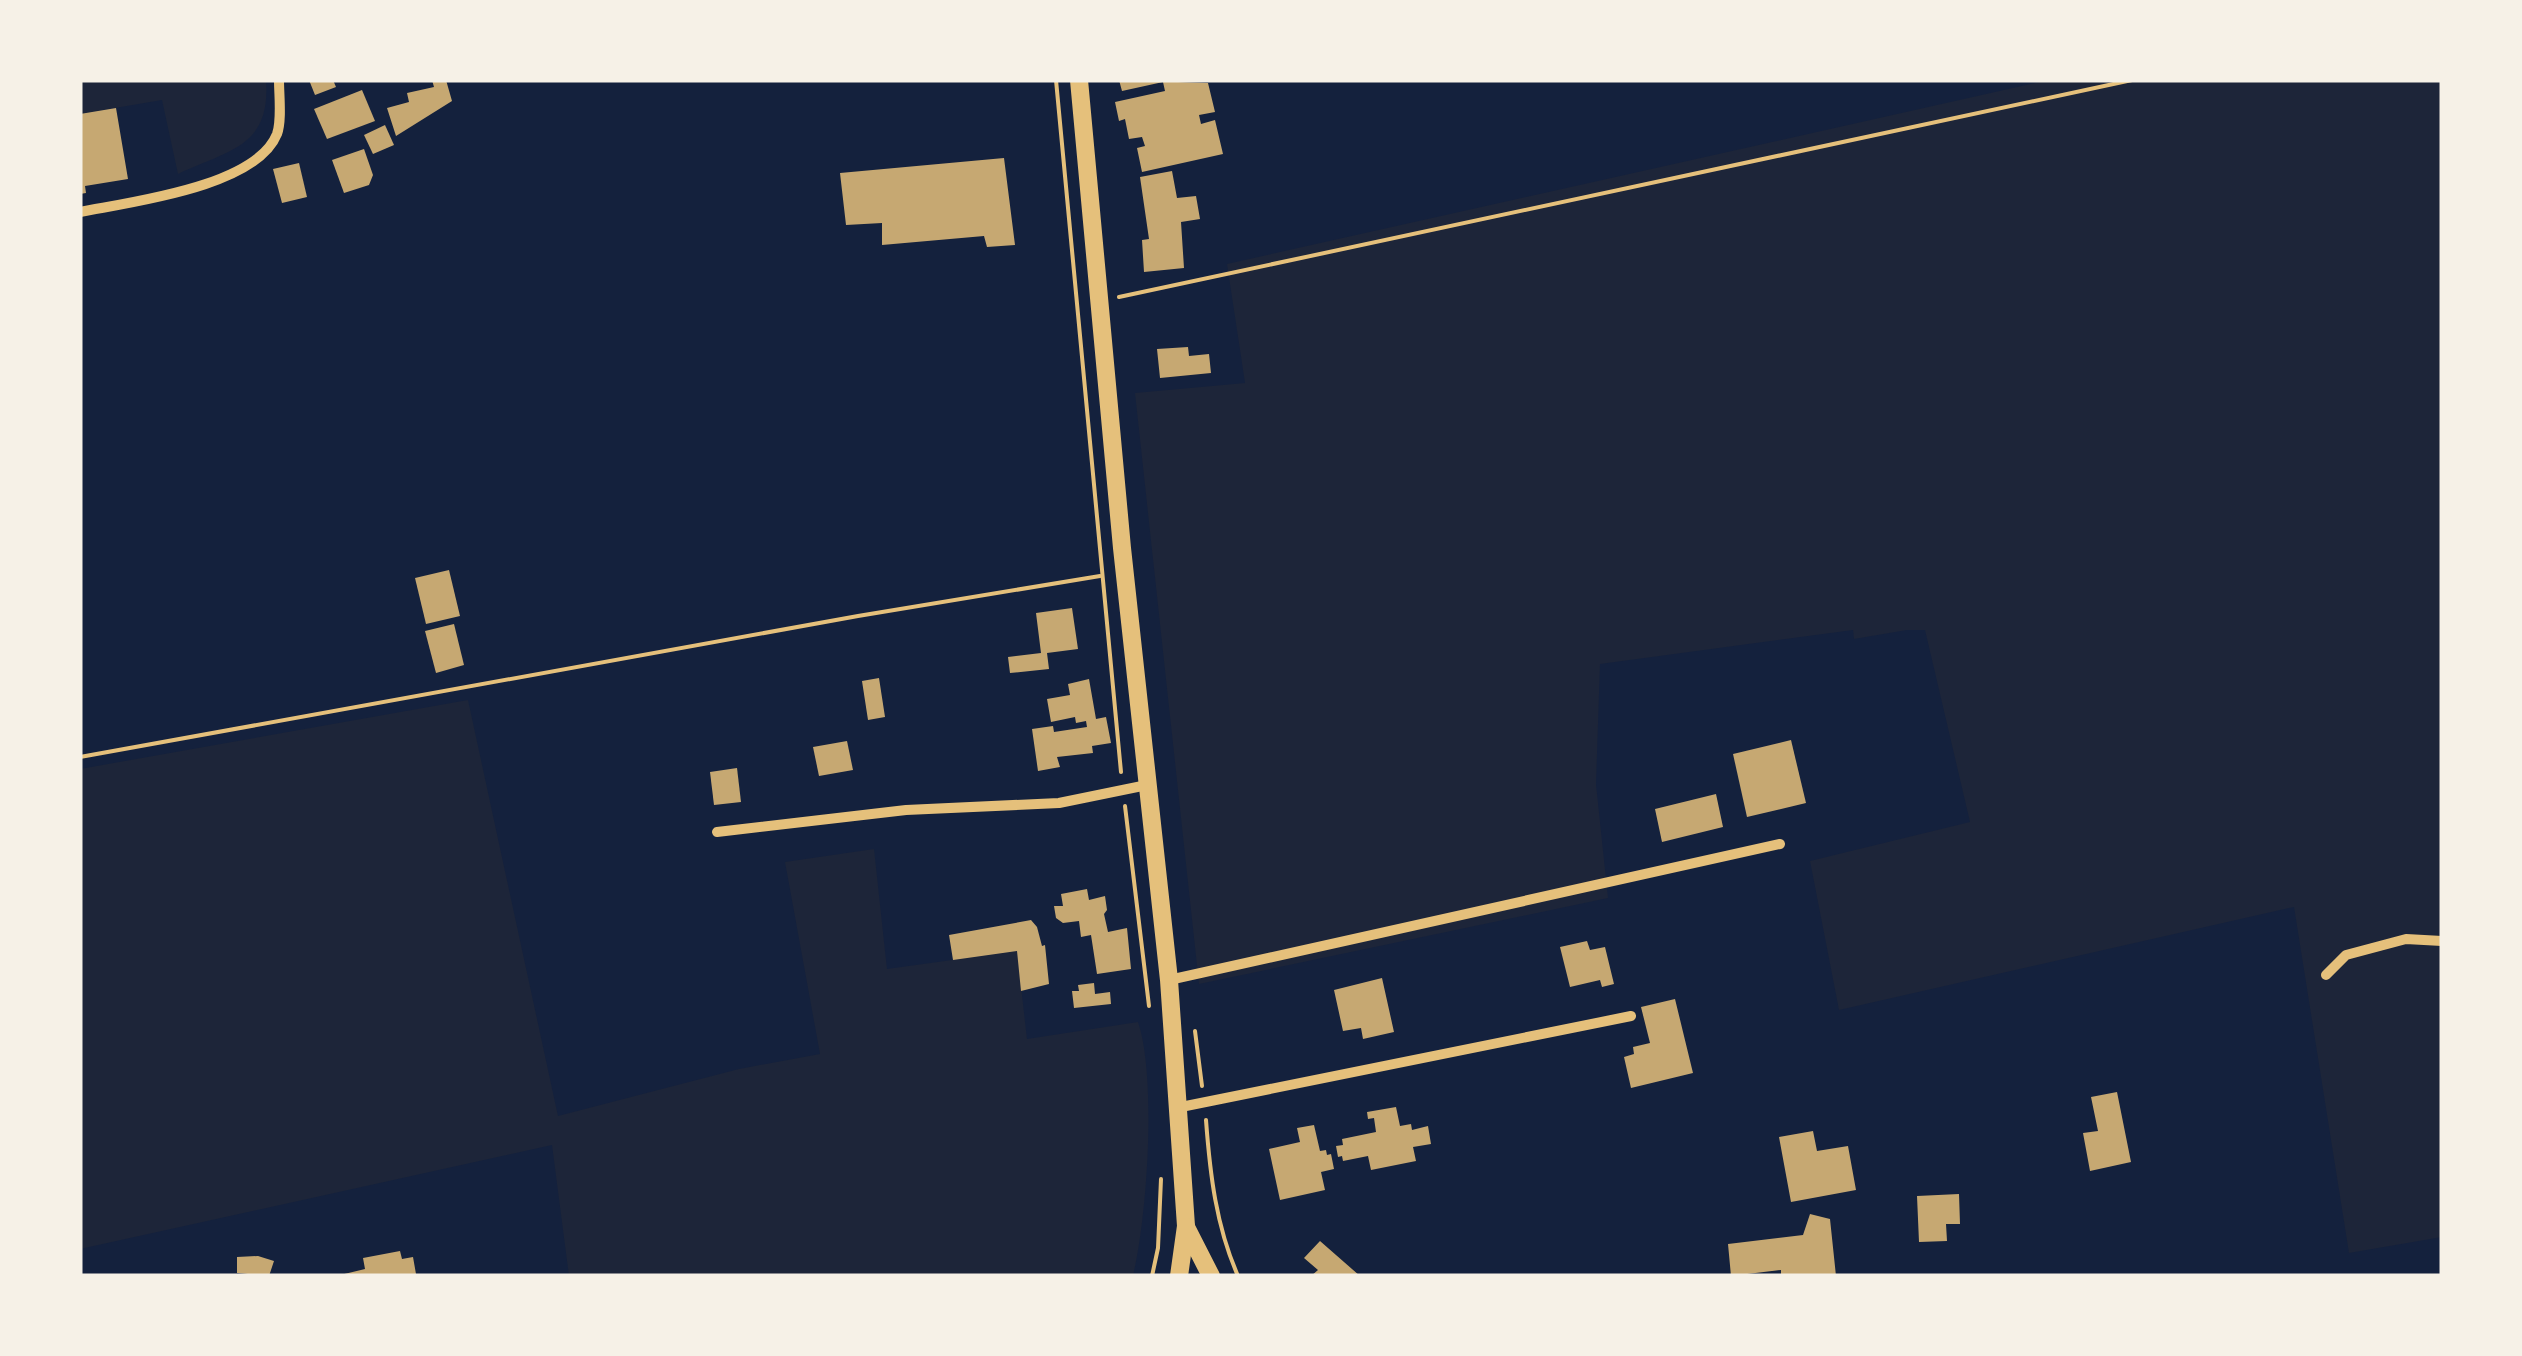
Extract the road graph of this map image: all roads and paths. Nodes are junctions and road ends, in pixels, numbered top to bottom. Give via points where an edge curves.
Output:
1 (279, 80) edge
2 (1056, 80) edge
3 (1079, 80) edge
4 (2132, 80) edge
5 (80, 212) edge
6 (1098, 298) junction
7 (1125, 572) junction
8 (80, 757) edge
9 (1148, 785) junction
10 (1123, 790) junction
11 (718, 832) dead end
12 (1780, 844) dead end
13 (2442, 941) edge
14 (2326, 975) dead end
15 (1170, 980) junction
16 (1150, 1016) dead end
17 (1630, 1016) dead end
18 (1176, 1108) junction
19 (1161, 1176) dead end
20 (1186, 1226) junction
21 (1152, 1276) edge
22 (1179, 1276) edge
23 (1211, 1276) edge

1 - 5 street via 276,135 252,166 183,191
2 - 10 path
3 - 6 main road
4 - 6 path
6 - 7 main road
7 - 8 path
7 - 9 main road
9 - 10 street
9 - 15 main road
10 - 11 street via 1059,803 906,810
10 - 16 path
12 - 15 street
13 - 14 street via 2406,939 2346,955
15 - 18 main road
17 - 18 street
18 - 20 main road
19 - 21 path
20 - 22 main road
20 - 23 main road

